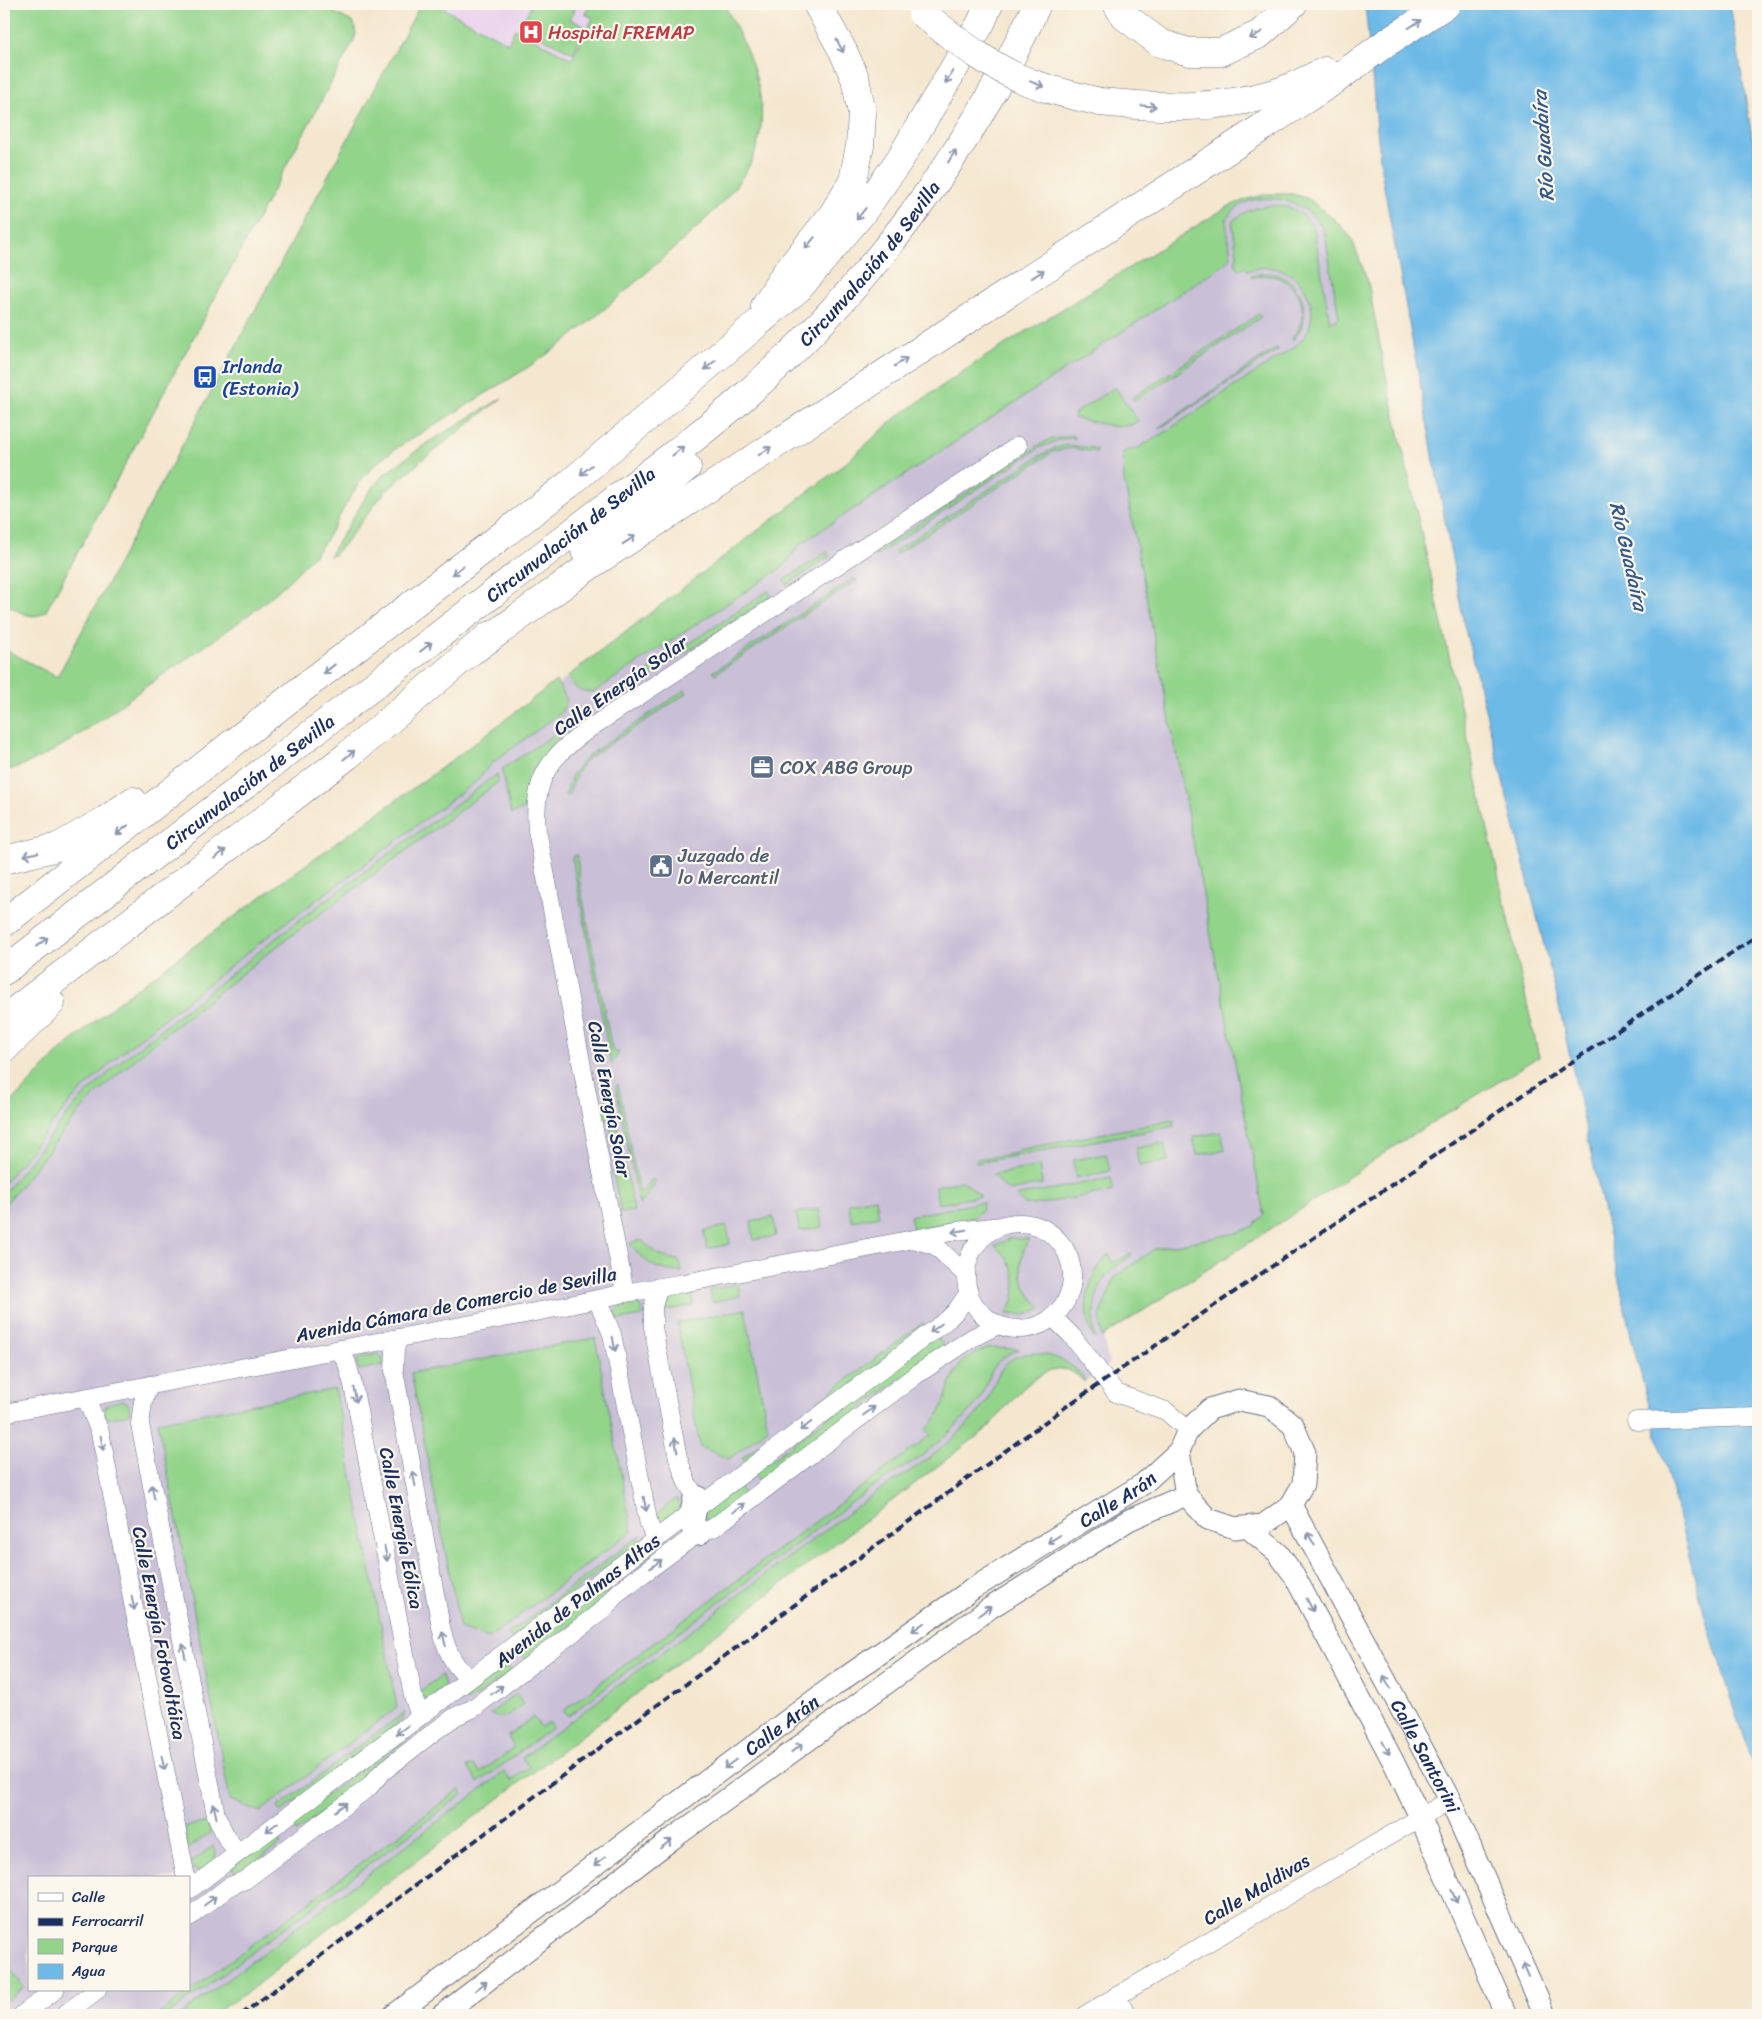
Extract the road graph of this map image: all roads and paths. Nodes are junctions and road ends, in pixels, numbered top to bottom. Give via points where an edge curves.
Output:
1 (817, 4) edge
2 (989, 4) edge
3 (1037, 4) edge
4 (1117, 4) edge
5 (1292, 4) edge
6 (1447, 4) edge
7 (917, 8) edge
8 (1383, 45) junction
9 (813, 331) junction
10 (747, 334) junction
11 (1018, 446) dead end
12 (475, 649) junction
13 (298, 692) junction
14 (4, 860) edge
15 (182, 884) junction
16 (4, 923) edge
17 (4, 972) edge
18 (4, 1019) edge
19 (4, 1049) edge
20 (1002, 1226) junction
21 (916, 1240) junction
22 (967, 1284) junction
23 (658, 1288) junction
24 (625, 1293) junction
25 (597, 1299) junction
26 (1053, 1317) junction
27 (998, 1325) junction
28 (398, 1338) junction
29 (339, 1349) junction
30 (149, 1385) junction
31 (86, 1398) junction
32 (4, 1413) edge
33 (1758, 1417) edge
34 (1636, 1421) dead end
35 (1188, 1430) junction
36 (1180, 1451) junction
37 (1186, 1495) junction
38 (1291, 1505) junction
39 (697, 1512) junction
40 (1247, 1527) junction
41 (656, 1539) junction
42 (463, 1673) junction
43 (455, 1690) junction
44 (420, 1716) junction
45 (456, 1716) junction
46 (1450, 1800) junction
47 (1420, 1817) junction
48 (231, 1852) junction
49 (187, 1876) edge
50 (190, 1884) edge
51 (230, 1886) junction
52 (190, 1916) edge
53 (52, 1992) edge
54 (94, 1992) edge
55 (1116, 1996) junction
56 (22, 2015) edge
57 (64, 2015) edge
58 (394, 2015) edge
59 (442, 2015) edge
60 (1084, 2015) edge
61 (1127, 2015) edge
62 (1506, 2015) edge
63 (1546, 2015) edge

1 -> 10 highway via 855,78 862,113 860,146 852,181 833,214 785,274
2 -> 10 highway, Circunvalación de Sevilla via 900,159 862,213 799,288
9 -> 3 highway, Circunvalación de Sevilla via 856,284 935,184 985,104
5 -> 4 highway via 1260,34 1221,52 1189,52 1160,43 1124,16
8 -> 6 highway
7 -> 8 highway, bridge via 956,41 992,64 1039,86 1100,102 1153,107 1210,106 1277,93
12 -> 8 highway via 600,559 1335,80
9 - 12 highway via 728,434 569,564
17 -> 9 highway, Circunvalación de Sevilla via 674,454 748,393
10 -> 13 highway, Circunvalación de Sevilla via 568,485
11 - 24 street, Calle Energía Solar via 590,728 561,751 543,776 535,805 537,830
15 -> 12 highway via 347,756
13 -> 14 highway via 238,721 104,821 58,846
13 -> 16 highway, Circunvalación de Sevilla
15 - 18 highway
15 - 19 highway
20 -> 21 street, Avenida Cámara de Comercio de Sevilla via 973,1228
20 - 22 street via 976,1245 969,1260
20 - 26 street via 1026,1224 1039,1227 1059,1241 1066,1252 1071,1270 1071,1289
21 - 22 street via 936,1246
21 - 23 street, Avenida Cámara de Comercio de Sevilla
22 - 27 street via 980,1312
22 -> 39 street, Avenida de Palmas Altas via 957,1310 947,1320
23 - 24 street, Avenida Cámara de Comercio de Sevilla
39 -> 23 street via 678,1458 653,1327 653,1307
24 - 25 street, Avenida Cámara de Comercio de Sevilla
25 - 28 street, Avenida Cámara de Comercio de Sevilla
25 -> 41 street via 612,1334 649,1525
26 - 27 street via 1032,1328
26 - 35 street via 1072,1336 1116,1393 1166,1411
39 -> 27 street, Avenida de Palmas Altas via 713,1528 916,1376 972,1338
28 - 29 street, Avenida Cámara de Comercio de Sevilla
42 -> 28 street, Calle Energía Eólica via 449,1655 443,1634 394,1370
29 - 30 street, Avenida Cámara de Comercio de Sevilla
29 -> 44 street, Calle Energía Eólica via 353,1385 413,1696
30 - 31 street, Avenida Cámara de Comercio de Sevilla
48 -> 30 street, Calle Energía Fotovoltáica via 216,1815 140,1424
31 - 32 street, Avenida Cámara de Comercio de Sevilla
31 -> 49 street, Calle Energía Fotovoltáica via 100,1432
33 - 34 street
35 - 36 street
35 - 38 street via 1210,1409 1239,1400 1269,1406 1293,1425 1305,1453 1303,1484
36 - 37 street
36 -> 58 street, Calle Arán via 1143,1484 974,1588 836,1684
37 - 40 street via 1208,1519 1235,1528
59 -> 37 street, Calle Arán via 672,1840 990,1608 1129,1520
38 - 40 street via 1263,1525
46 -> 38 street, Calle Santorini
39 - 41 street, Avenida de Palmas Altas
45 -> 39 street, Avenida de Palmas Altas via 472,1709 604,1610
40 -> 47 street, Calle Santorini via 1278,1553 1294,1575
41 - 42 street, Avenida de Palmas Altas
42 - 43 street, Avenida de Palmas Altas
43 - 44 street, Avenida de Palmas Altas
43 - 45 street via 450,1706
44 -> 48 street, Avenida de Palmas Altas
51 -> 45 street, Avenida de Palmas Altas via 244,1880 361,1792
46 - 47 street, Calle Maldivas
63 -> 46 street, Calle Santorini
47 - 55 street, Calle Maldivas
47 -> 62 street, Calle Santorini
48 - 50 street, Avenida de Palmas Altas
48 - 51 street via 224,1874
52 -> 51 street, Avenida de Palmas Altas
53 - 56 street
54 - 57 street
55 - 60 street, Calle Maldivas
55 - 61 street

